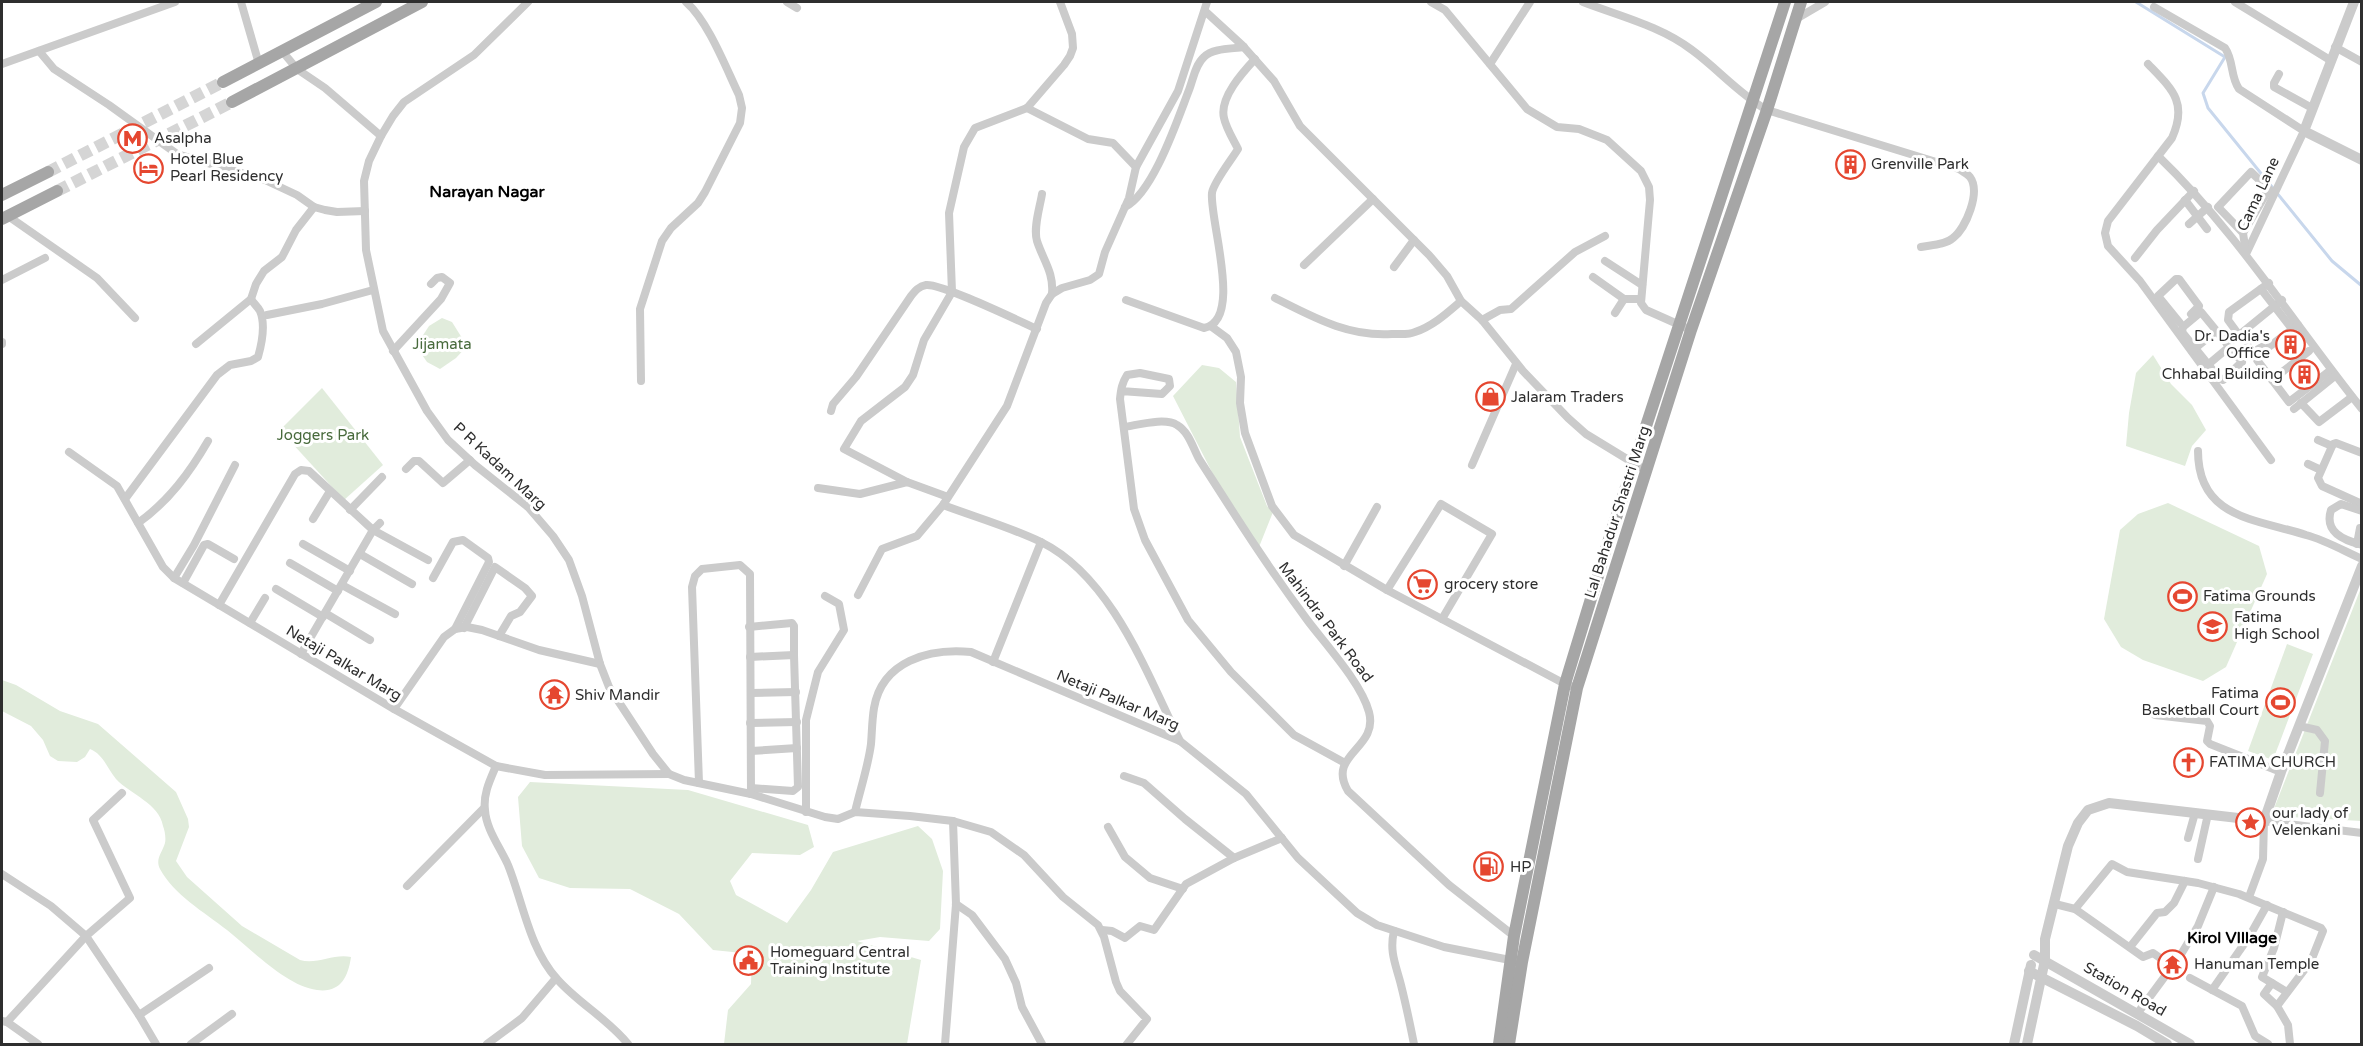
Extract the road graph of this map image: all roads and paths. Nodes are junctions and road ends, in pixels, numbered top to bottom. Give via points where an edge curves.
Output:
1 (176, 2) edge
2 (241, 2) edge
3 (376, 2) edge
4 (422, 2) edge
5 (528, 2) edge
6 (686, 2) edge
7 (787, 2) edge
8 (1060, 2) edge
9 (1207, 2) edge
10 (1431, 2) edge
11 (1530, 2) edge
12 (1583, 2) edge
13 (1785, 2) edge
14 (1801, 2) edge
15 (1825, 2) edge
16 (2235, 2) edge
17 (2354, 2) edge
18 (2154, 7) dead end
19 (797, 8) dead end
20 (1206, 12) junction
21 (1796, 19) junction
22 (1244, 47) junction
23 (2335, 47) junction
24 (39, 51) junction
25 (282, 51) junction
26 (1255, 59) junction
27 (2330, 60) junction
28 (262, 62) junction
29 (2361, 62) edge
30 (2, 64) edge
31 (1490, 64) junction
32 (2148, 64) dead end
33 (297, 69) junction
34 (2279, 74) dead end
35 (273, 81) junction
36 (223, 82) tunnel mouth
37 (232, 102) tunnel mouth
38 (1753, 102) junction
39 (1027, 108) junction
40 (2312, 108) junction
41 (1767, 110) junction
42 (2304, 131) junction
43 (381, 136) junction
44 (1736, 154) junction
45 (2158, 156) junction
46 (1750, 159) junction
47 (2361, 159) edge
48 (1136, 167) junction
49 (48, 172) tunnel mouth
50 (2194, 190) junction
51 (57, 191) tunnel mouth
52 (1042, 194) dead end
53 (2, 195) edge
54 (1373, 199) junction
55 (2186, 200) junction
56 (314, 207) junction
57 (1125, 207) junction
58 (2208, 207) junction
59 (365, 211) junction
60 (2198, 216) junction
61 (5, 217) edge
62 (2189, 224) dead end
63 (2207, 229) dead end
64 (2243, 233) junction
65 (1605, 236) dead end
66 (1414, 240) junction
67 (1921, 247) dead end
68 (1704, 252) junction
69 (2246, 254) junction
70 (1716, 256) junction
71 (45, 258) dead end
72 (2135, 258) dead end
73 (1605, 261) dead end
74 (1304, 265) dead end
75 (1394, 267) dead end
76 (1593, 277) dead end
77 (2, 279) edge
78 (2269, 283) junction
79 (431, 284) dead end
80 (1642, 285) junction
81 (373, 290) junction
82 (2261, 290) junction
83 (952, 292) junction
84 (1052, 294) junction
85 (1275, 298) dead end
86 (251, 299) junction
87 (1624, 299) junction
88 (1640, 299) junction
89 (1126, 300) dead end
90 (1461, 301) junction
91 (2278, 303) junction
92 (1615, 313) dead end
93 (267, 315) dead end
94 (135, 318) dead end
95 (1482, 320) junction
96 (2294, 323) junction
97 (2177, 325) junction
98 (1212, 327) junction
99 (1686, 327) junction
100 (1037, 329) junction
101 (2216, 331) junction
102 (2240, 335) junction
103 (196, 344) dead end
104 (2228, 345) junction
105 (2194, 349) junction
106 (2313, 349) junction
107 (393, 351) junction
108 (1516, 364) junction
109 (2206, 366) junction
110 (2333, 373) junction
111 (2272, 380) junction
112 (641, 381) dead end
113 (1121, 391) junction
114 (2352, 397) junction
115 (2361, 409) edge
116 (831, 411) dead end
117 (1124, 427) junction
118 (2318, 440) dead end
119 (208, 441) dead end
120 (2331, 446) junction
121 (2198, 450) dead end
122 (69, 452) dead end
123 (2361, 453) edge
124 (470, 460) junction
125 (2271, 460) dead end
126 (2308, 464) dead end
127 (235, 465) dead end
128 (1473, 465) dead end
129 (1640, 467) junction
130 (406, 469) dead end
131 (2321, 470) junction
132 (382, 477) dead end
133 (907, 482) junction
134 (818, 488) dead end
135 (330, 491) junction
136 (125, 499) junction
137 (945, 501) junction
138 (2361, 504) edge
139 (1377, 507) dead end
140 (350, 510) junction
141 (2361, 511) edge
142 (313, 519) dead end
143 (138, 522) junction
144 (380, 523) dead end
145 (2361, 528) edge
146 (373, 530) junction
147 (1041, 542) junction
148 (303, 544) dead end
149 (2359, 544) edge
150 (360, 554) junction
151 (234, 559) dead end
152 (2361, 559) edge
153 (428, 560) dead end
154 (290, 563) dead end
155 (1344, 566) junction
156 (2361, 566) edge
157 (350, 571) junction
158 (174, 578) junction
159 (433, 578) dead end
160 (183, 583) junction
161 (412, 584) dead end
162 (340, 588) junction
163 (276, 589) dead end
164 (1387, 590) junction
165 (858, 594) dead end
166 (825, 596) dead end
167 (265, 598) dead end
168 (219, 604) junction
169 (395, 614) dead end
170 (324, 615) junction
171 (1442, 619) junction
172 (250, 623) junction
173 (749, 627) junction
174 (460, 628) junction
175 (499, 636) junction
176 (370, 640) dead end
177 (301, 654) junction
178 (794, 655) junction
179 (750, 657) junction
180 (993, 662) junction
181 (600, 664) junction
182 (1571, 686) junction
183 (796, 692) junction
184 (751, 693) junction
185 (394, 709) junction
186 (2155, 715) dead end
187 (797, 722) junction
188 (750, 723) junction
189 (2299, 726) junction
190 (1180, 741) junction
191 (797, 748) junction
192 (751, 751) junction
193 (1345, 763) junction
194 (496, 766) junction
195 (2281, 772) junction
196 (669, 774) junction
197 (1124, 776) dead end
198 (699, 783) junction
199 (751, 791) junction
200 (122, 793) dead end
201 (2320, 793) dead end
202 (484, 808) junction
203 (806, 812) junction
204 (855, 812) junction
205 (2200, 816) junction
206 (953, 821) junction
207 (1544, 821) junction
208 (2264, 821) junction
209 (1108, 827) dead end
210 (2361, 833) edge
211 (1282, 838) junction
212 (2188, 838) dead end
213 (1234, 858) junction
214 (2198, 859) dead end
215 (2, 874) edge
216 (2185, 881) junction
217 (407, 886) dead end
218 (2214, 887) junction
219 (1183, 889) junction
220 (2249, 897) junction
221 (956, 904) junction
222 (2055, 904) junction
223 (2267, 905) junction
224 (2075, 909) junction
225 (2283, 912) junction
226 (1102, 930) junction
227 (1394, 931) junction
228 (86, 936) junction
229 (1514, 936) junction
230 (2046, 939) junction
231 (2130, 947) junction
232 (2034, 955) junction
233 (2045, 960) junction
234 (1517, 961) junction
235 (2173, 967) junction
236 (209, 968) dead end
237 (2029, 971) junction
238 (2070, 975) junction
239 (2042, 976) junction
240 (556, 978) junction
241 (2190, 978) dead end
242 (2272, 983) junction
243 (2063, 988) junction
244 (2212, 990) junction
245 (2287, 992) junction
246 (2277, 1006) junction
247 (232, 1014) dead end
248 (2137, 1014) junction
249 (139, 1015) junction
250 (4, 1022) edge
251 (38, 1044) edge
252 (156, 1044) edge
253 (191, 1044) edge
254 (487, 1044) edge
255 (628, 1044) edge
256 (945, 1044) edge
257 (1042, 1044) edge
258 (1126, 1044) edge
259 (1414, 1044) edge
260 (1499, 1044) edge
261 (1509, 1044) edge
262 (2014, 1044) edge
263 (2027, 1044) edge
264 (2167, 1044) edge
265 (2190, 1044) edge
266 (2268, 1044) edge
267 (2290, 1044) edge

1 - 24 street
2 - 28 street
3 - 25 main road
4 - 33 main road
5 - 43 street, P R Kadam Marg via 474,55 404,102
6 - 112 street via 703,23 742,108 740,123 705,192 662,241 640,309
7 - 19 street
8 - 39 street via 1073,48 1064,65
9 - 20 street
10 - 31 street via 1445,10
11 - 31 street
12 - 38 street via 1661,32 1691,49
13 - 38 main road, Lal Bahadur Shastri Marg
14 - 21 main road, Lal Bahadur Shastri Marg
15 - 21 street
16 - 27 street
17 - 23 street, Cama Lane
18 - 42 street via 2225,48 2239,89
20 - 22 street
20 - 48 street via 1178,92
21 - 41 main road, Lal Bahadur Shastri Marg
22 - 26 street
22 - 57 street via 1206,55 1199,62 1147,186
23 - 27 street, Cama Lane
23 - 29 street
24 - 30 street
24 - 56 street via 54,69 177,154 265,180
25 - 28 main road
25 - 33 street
26 - 54 street via 1274,81 1300,126
26 - 98 street via 1232,87 1225,103 1223,116 1238,149 1212,190 1224,283 1223,301
27 - 40 street, Cama Lane
28 - 35 main road
28 - 36 main road
31 - 80 street via 1527,110 1557,127 1579,129 1606,140 1641,171 1650,193
32 - 45 street via 2171,88 2180,109 2172,138
33 - 35 main road
33 - 43 street
34 - 40 street via 2274,87
35 - 37 main road
38 - 41 street
38 - 44 main road, Lal Bahadur Shastri Marg
39 - 48 street via 1088,139 1113,143
39 - 83 street via 975,128 964,147 949,213
40 - 42 street, Cama Lane
41 - 46 main road, Lal Bahadur Shastri Marg
41 - 67 street via 1959,169 1969,176 1975,194 1964,223 1953,238
42 - 47 street
42 - 69 street, Cama Lane
43 - 59 street, P R Kadam Marg via 364,181
44 - 46 main road
44 - 68 main road, Lal Bahadur Shastri Marg
45 - 50 street
45 - 97 street via 2108,221 2105,233 2108,246
46 - 70 main road, Lal Bahadur Shastri Marg
48 - 57 street
49 - 53 main road
50 - 55 street
50 - 58 street
51 - 61 main road
52 - 84 street via 1036,234 1050,268
54 - 66 street
54 - 74 street
55 - 60 street
55 - 72 street
56 - 59 street via 337,212
56 - 86 street via 282,257 264,271
57 - 84 street via 1095,278
58 - 60 street
58 - 69 street
59 - 81 street, P R Kadam Marg
60 - 62 street
60 - 63 street
61 - 94 street via 98,278
64 - 64 street via 2269,189 2251,172 2218,206
64 - 69 street
65 - 95 street via 1575,252 1511,309 1500,309
66 - 75 street
66 - 90 street via 1447,276
68 - 70 main road
68 - 99 main road, Lal Bahadur Shastri Marg
69 - 78 street, Cama Lane
70 - 99 main road, Lal Bahadur Shastri Marg
71 - 77 street
73 - 80 street
76 - 87 street
78 - 82 street
78 - 91 street, Cama Lane
79 - 107 street via 442,277 450,283 441,299
80 - 88 street
81 - 93 street
81 - 107 street, P R Kadam Marg via 383,331
82 - 91 street
82 - 102 street via 2228,316
83 - 100 street
83 - 116 street via 926,285 917,288
83 - 133 street via 924,340 913,375 904,387 861,420 844,449
84 - 100 street
85 - 90 street via 1321,321 1371,336 1414,333
86 - 103 street
86 - 136 street via 260,310 262,325 258,357 230,365 217,375
87 - 88 street
87 - 92 street
88 - 99 street via 1646,310
89 - 98 street via 1204,328
90 - 95 street
91 - 96 street, Cama Lane
91 - 102 street
95 - 108 street
96 - 102 street via 2253,352
96 - 106 street, Cama Lane
96 - 111 street via 2257,357
97 - 97 street via 2199,306 2178,278 2157,296
97 - 105 street
98 - 155 street via 1227,338 1236,352 1245,433 1272,506 1294,535
99 - 129 main road, Lal Bahadur Shastri Marg
100 - 137 street via 1007,406
101 - 104 street
101 - 105 street
101 - 105 street via 2200,313 2182,329
102 - 104 street
104 - 109 street
104 - 109 street via 2242,362 2223,380
105 - 109 street
106 - 110 street, Cama Lane
106 - 111 street
107 - 124 street, P R Kadam Marg via 427,411 448,440
108 - 128 street
108 - 129 street via 1586,434
109 - 125 street
110 - 111 street via 2289,402
110 - 114 street, Cama Lane
110 - 114 street via 2298,406 2319,422
113 - 113 street via 1127,375 1140,373 1169,379 1170,386 1162,394
113 - 117 street
114 - 115 street, Cama Lane
117 - 193 street via 1134,509 1145,540 1188,620 1231,672 1294,735
117 - 193 street, Mahindra Park Road via 1164,422 1184,429 1265,562 1363,694 1371,724 1368,735
118 - 120 street
119 - 143 street via 189,473 154,512
120 - 123 street via 2336,443
120 - 131 street
121 - 152 street via 2198,468 2205,487 2234,514 2308,535
122 - 136 street, Netaji Palkar Marg via 117,486
124 - 130 street via 443,483 419,461
124 - 181 street, P R Kadam Marg via 528,507 569,560
126 - 131 street
127 - 158 street
129 - 182 main road, Lal Bahadur Shastri Marg
131 - 138 street via 2318,478 2322,486
132 - 140 street
133 - 134 street via 860,494
133 - 137 street
135 - 140 street
135 - 142 street
135 - 168 street via 309,471 295,474
136 - 143 street, Netaji Palkar Marg
137 - 147 street
137 - 165 street via 917,536 882,549
139 - 155 street
140 - 146 street
141 - 149 street via 2341,504 2331,510 2328,518 2338,537
143 - 158 street, Netaji Palkar Marg via 163,567
144 - 146 street
145 - 149 street
146 - 150 street
146 - 153 street
147 - 180 street
147 - 190 street via 1067,558 1116,615
148 - 157 street
150 - 157 street
150 - 161 street
151 - 160 street via 204,545
154 - 162 street
155 - 164 street
156 - 189 street
157 - 162 street
158 - 160 street, Netaji Palkar Marg
159 - 174 street via 453,542 458,540 488,558
160 - 168 street, Netaji Palkar Marg
162 - 169 street
162 - 170 street
163 - 170 street
164 - 171 street
164 - 171 street via 1441,504 1492,534
166 - 203 street via 839,604 844,630 818,672 806,720
167 - 172 street
168 - 172 street, Netaji Palkar Marg
170 - 176 street
170 - 177 street
171 - 182 street
172 - 177 street, Netaji Palkar Marg
173 - 178 street via 792,623
173 - 179 street
173 - 198 street via 750,574 740,565 702,569 692,587
174 - 175 street
174 - 175 street via 495,567 532,596 520,612 511,616
174 - 185 street via 444,637
175 - 181 street
177 - 185 street, Netaji Palkar Marg
178 - 179 street
178 - 183 street
179 - 184 street
180 - 190 street, Netaji Palkar Marg
180 - 204 street, Netaji Palkar Marg via 970,652 937,651 887,675 874,706 870,746
181 - 196 street, P R Kadam Marg via 609,687
182 - 207 main road, Lal Bahadur Shastri Marg
183 - 184 street
183 - 187 street
184 - 188 street
185 - 194 street, Netaji Palkar Marg
186 - 195 street via 2207,721 2210,744
187 - 188 street
187 - 191 street
188 - 192 street
189 - 195 street
189 - 201 street via 2317,730 2325,741
190 - 211 street, Netaji Palkar Marg via 1246,794
191 - 192 street
191 - 199 street via 796,790
192 - 199 street
193 - 229 street via 1342,781 1348,791 1449,885
194 - 196 street, Netaji Palkar Marg via 545,775
194 - 202 street via 486,789
195 - 208 street
196 - 198 street
197 - 213 street via 1144,783
198 - 199 street
199 - 203 street
200 - 228 street via 93,820 130,898
202 - 217 street
202 - 240 street via 486,822 507,864 534,939
203 - 204 street via 838,819
204 - 206 street
205 - 208 street
205 - 212 street
205 - 214 street
205 - 222 street via 2109,803 2088,810 2068,846
206 - 221 street
206 - 226 street via 991,832 1024,855 1063,897
207 - 229 main road, Lal Bahadur Shastri Marg
207 - 234 main road, Lal Bahadur Shastri Marg
208 - 210 street
208 - 220 street via 2263,859
209 - 219 street via 1125,857 1150,878
211 - 213 street
211 - 227 street, Netaji Palkar Marg via 1357,913
213 - 219 street
215 - 228 street via 51,906
216 - 218 street
216 - 224 street via 2127,872 2112,864
216 - 231 street via 2174,903 2165,912 2157,913
218 - 220 street
218 - 235 street via 2198,926
219 - 226 street via 1154,930 1140,926 1125,938 1112,930
220 - 223 street
221 - 256 street
221 - 257 street via 972,915 1005,959 1022,1007
222 - 224 street
222 - 230 street
223 - 225 street
223 - 244 street
224 - 231 street
225 - 242 street via 2262,976
225 - 245 street via 2323,931 2311,961
226 - 258 street via 1120,991 1147,1019
227 - 234 street, Netaji Palkar Marg via 1444,947
227 - 259 street via 1393,962
228 - 249 street
228 - 250 street
229 - 234 main road, Lal Bahadur Shastri Marg
230 - 232 street
230 - 233 street
231 - 235 street via 2143,957 2153,953
232 - 233 street, Station Road
232 - 237 street
233 - 238 street, Station Road
233 - 239 street
234 - 260 main road, Lal Bahadur Shastri Marg
234 - 261 main road, Lal Bahadur Shastri Marg
235 - 248 street
236 - 249 street
237 - 239 street
237 - 262 street
238 - 243 street
238 - 248 street, Station Road
239 - 243 street
239 - 263 street
240 - 254 street via 522,1017
240 - 255 street
241 - 244 street
242 - 245 street
242 - 246 street via 2264,994
243 - 264 street
244 - 266 street via 2242,1006 2252,1031
245 - 246 street
246 - 267 street via 2288,1025
247 - 253 street
248 - 265 street, Station Road
249 - 252 street
250 - 251 street

